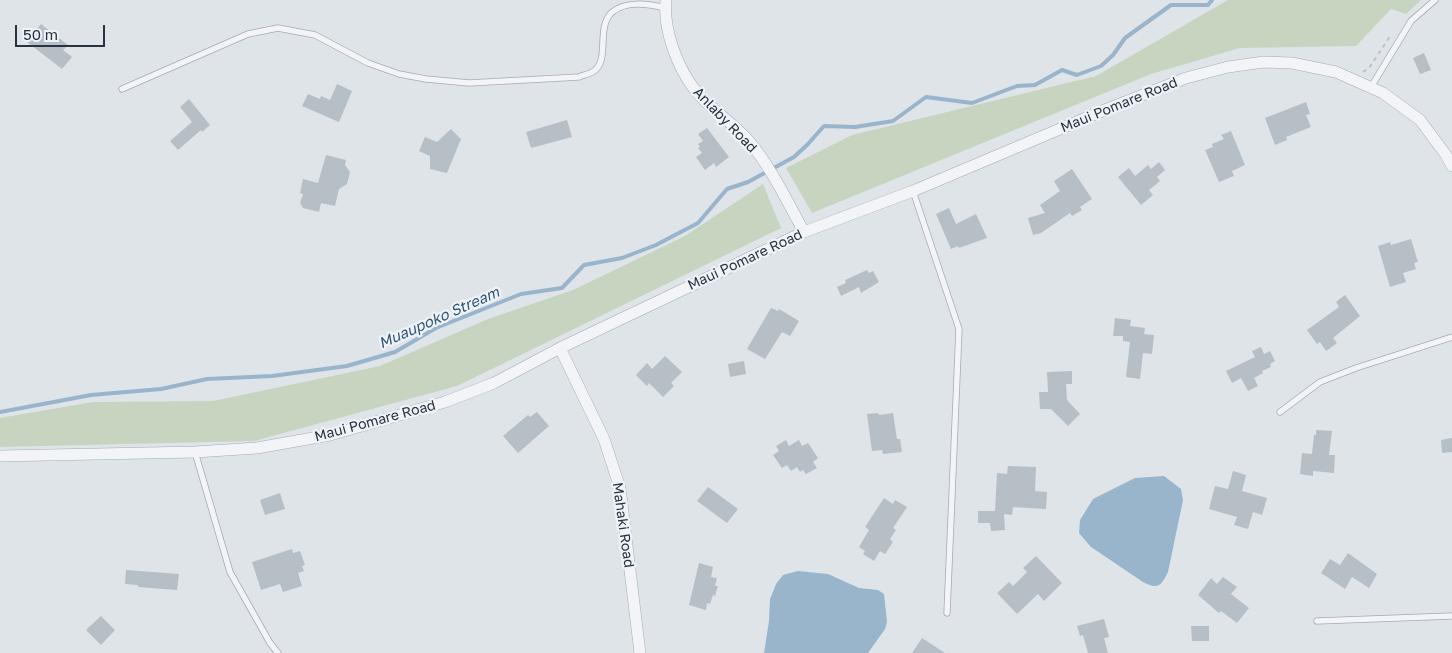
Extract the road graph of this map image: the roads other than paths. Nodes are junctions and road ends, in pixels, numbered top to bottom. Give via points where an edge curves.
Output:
1 (1435, 0) edge
2 (666, 4) edge
3 (1371, 87) junction
4 (122, 89) dead end
5 (1452, 166) edge
6 (913, 191) junction
7 (804, 232) junction
8 (1452, 337) edge
9 (560, 348) junction
10 (1280, 412) dead end
11 (195, 452) junction
12 (0, 456) edge
13 (947, 613) dead end
14 (1452, 616) edge
15 (1317, 622) dead end
16 (278, 653) edge
17 (640, 653) edge

1 - 3 lane via 1411,21
2 - 4 lane via 622,4 613,10 604,23 602,57 594,71 579,77 470,83 426,79 368,63 315,35 278,28 248,34
2 - 7 street, Anlaby Road via 669,35 679,65 695,90 747,139
3 - 5 street, Maui Pomare Road via 1420,120
3 - 6 street, Maui Pomare Road via 1336,72 1292,63 1264,62 1228,67 1186,78 1112,107
6 - 7 street, Maui Pomare Road
6 - 13 lane via 959,329
7 - 9 street, Maui Pomare Road
8 - 10 lane via 1320,382
9 - 11 street, Maui Pomare Road via 494,384 445,402 330,435 256,448
9 - 17 street, Mahaki Road via 604,440 620,488
11 - 12 street, Maui Pomare Road
11 - 16 lane via 230,572
14 - 15 lane

